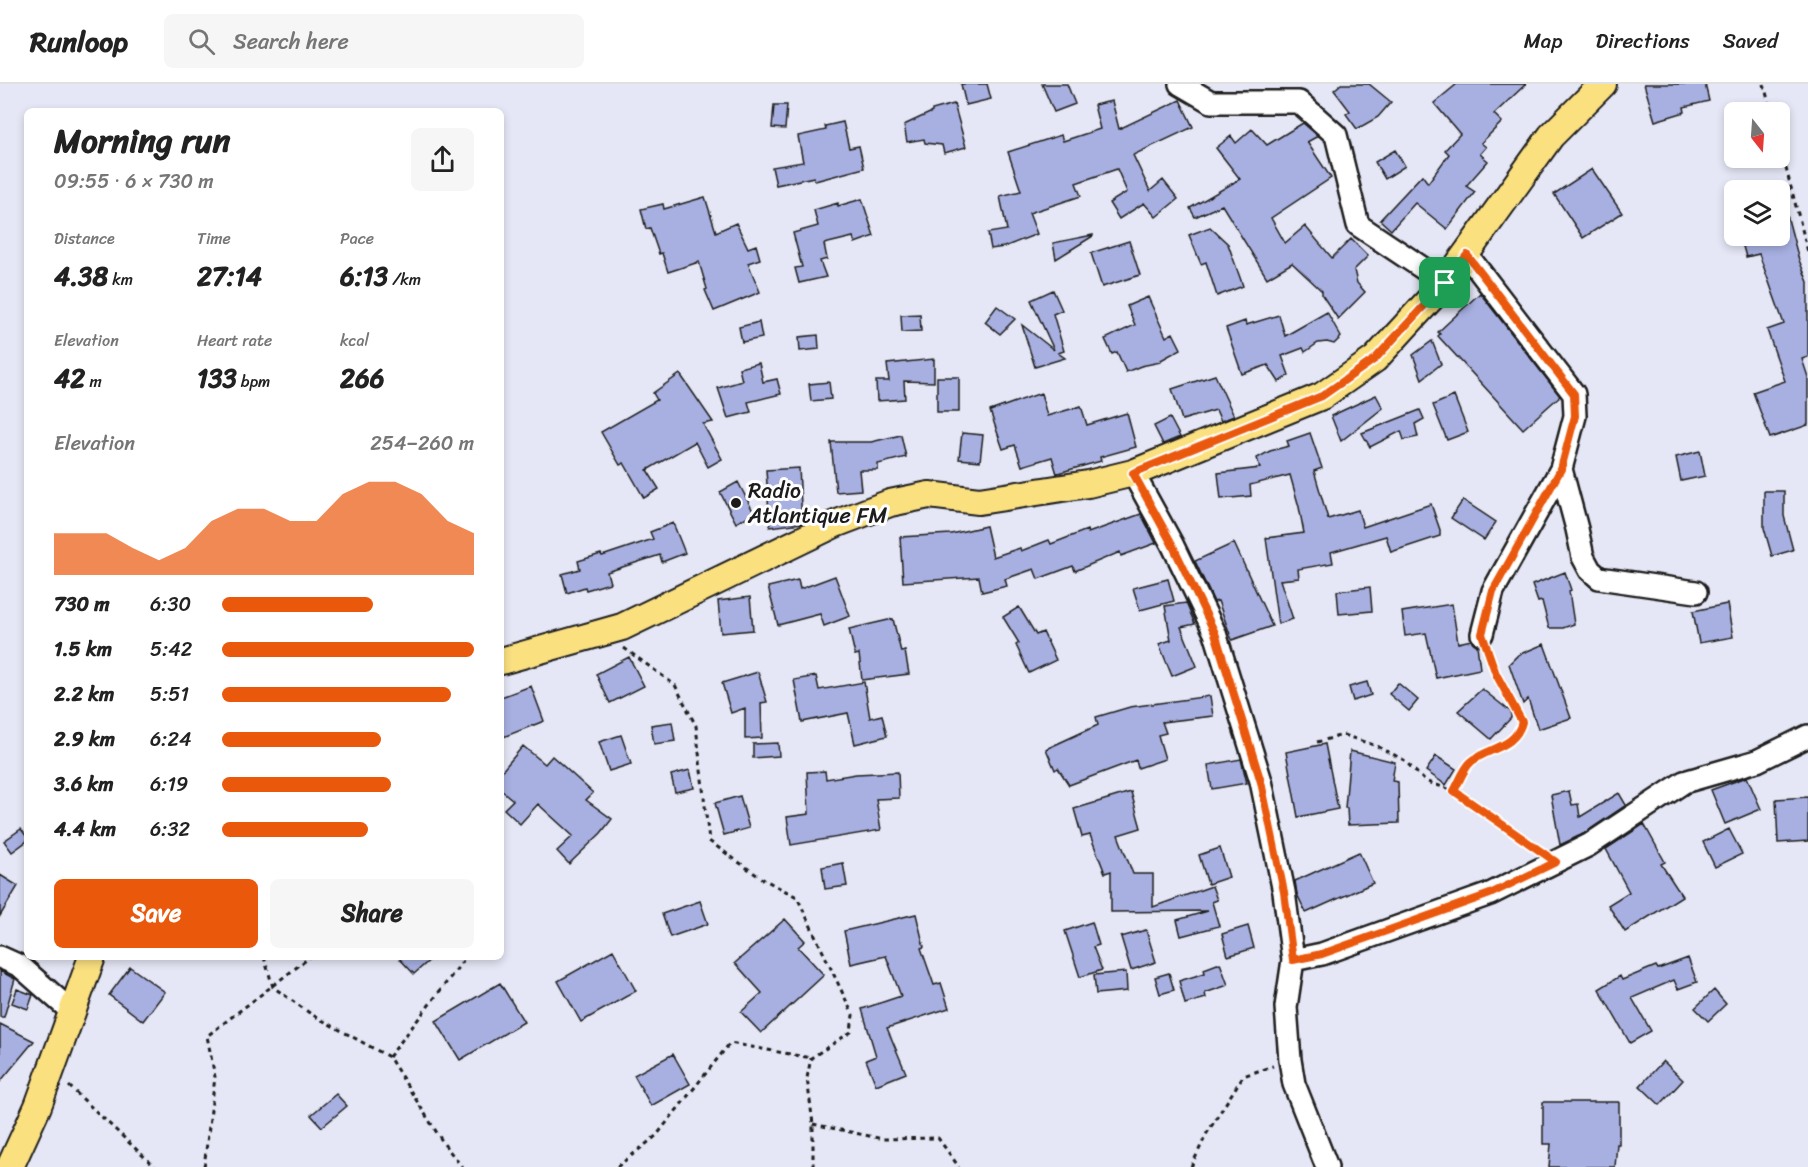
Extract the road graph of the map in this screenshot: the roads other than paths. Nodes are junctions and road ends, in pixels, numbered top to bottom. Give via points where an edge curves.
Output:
1 (1180, 84) edge
2 (1604, 84) edge
3 (1209, 93) edge
4 (1467, 255) junction
5 (1445, 283) junction
6 (1561, 469) junction
7 (1133, 473) junction
8 (1696, 592) dead end
9 (1482, 634) road end
10 (504, 660) edge
11 (1808, 736) edge
12 (0, 957) edge
13 (91, 960) edge
14 (1293, 960) junction
15 (71, 1011) junction
16 (10, 1167) edge
17 (1327, 1167) edge

1 - 3 street
2 - 4 main road via 1551,136
3 - 5 street via 1299,102 1336,135 1358,225
4 - 5 main road
4 - 6 street via 1574,394 1575,416
5 - 7 main road via 1375,359 1322,396
6 - 8 street via 1583,557 1590,570 1599,578
6 - 9 street via 1493,591
7 - 10 main road via 978,501 929,495 890,503 835,524 622,627
7 - 14 street via 1218,641 1261,782 1284,892
11 - 14 street via 1757,761 1684,782 1588,845 1490,894 1322,954
12 - 15 street via 20,966
13 - 15 main road
14 - 17 street via 1287,1007 1290,1060 1294,1084
15 - 16 main road via 38,1106

